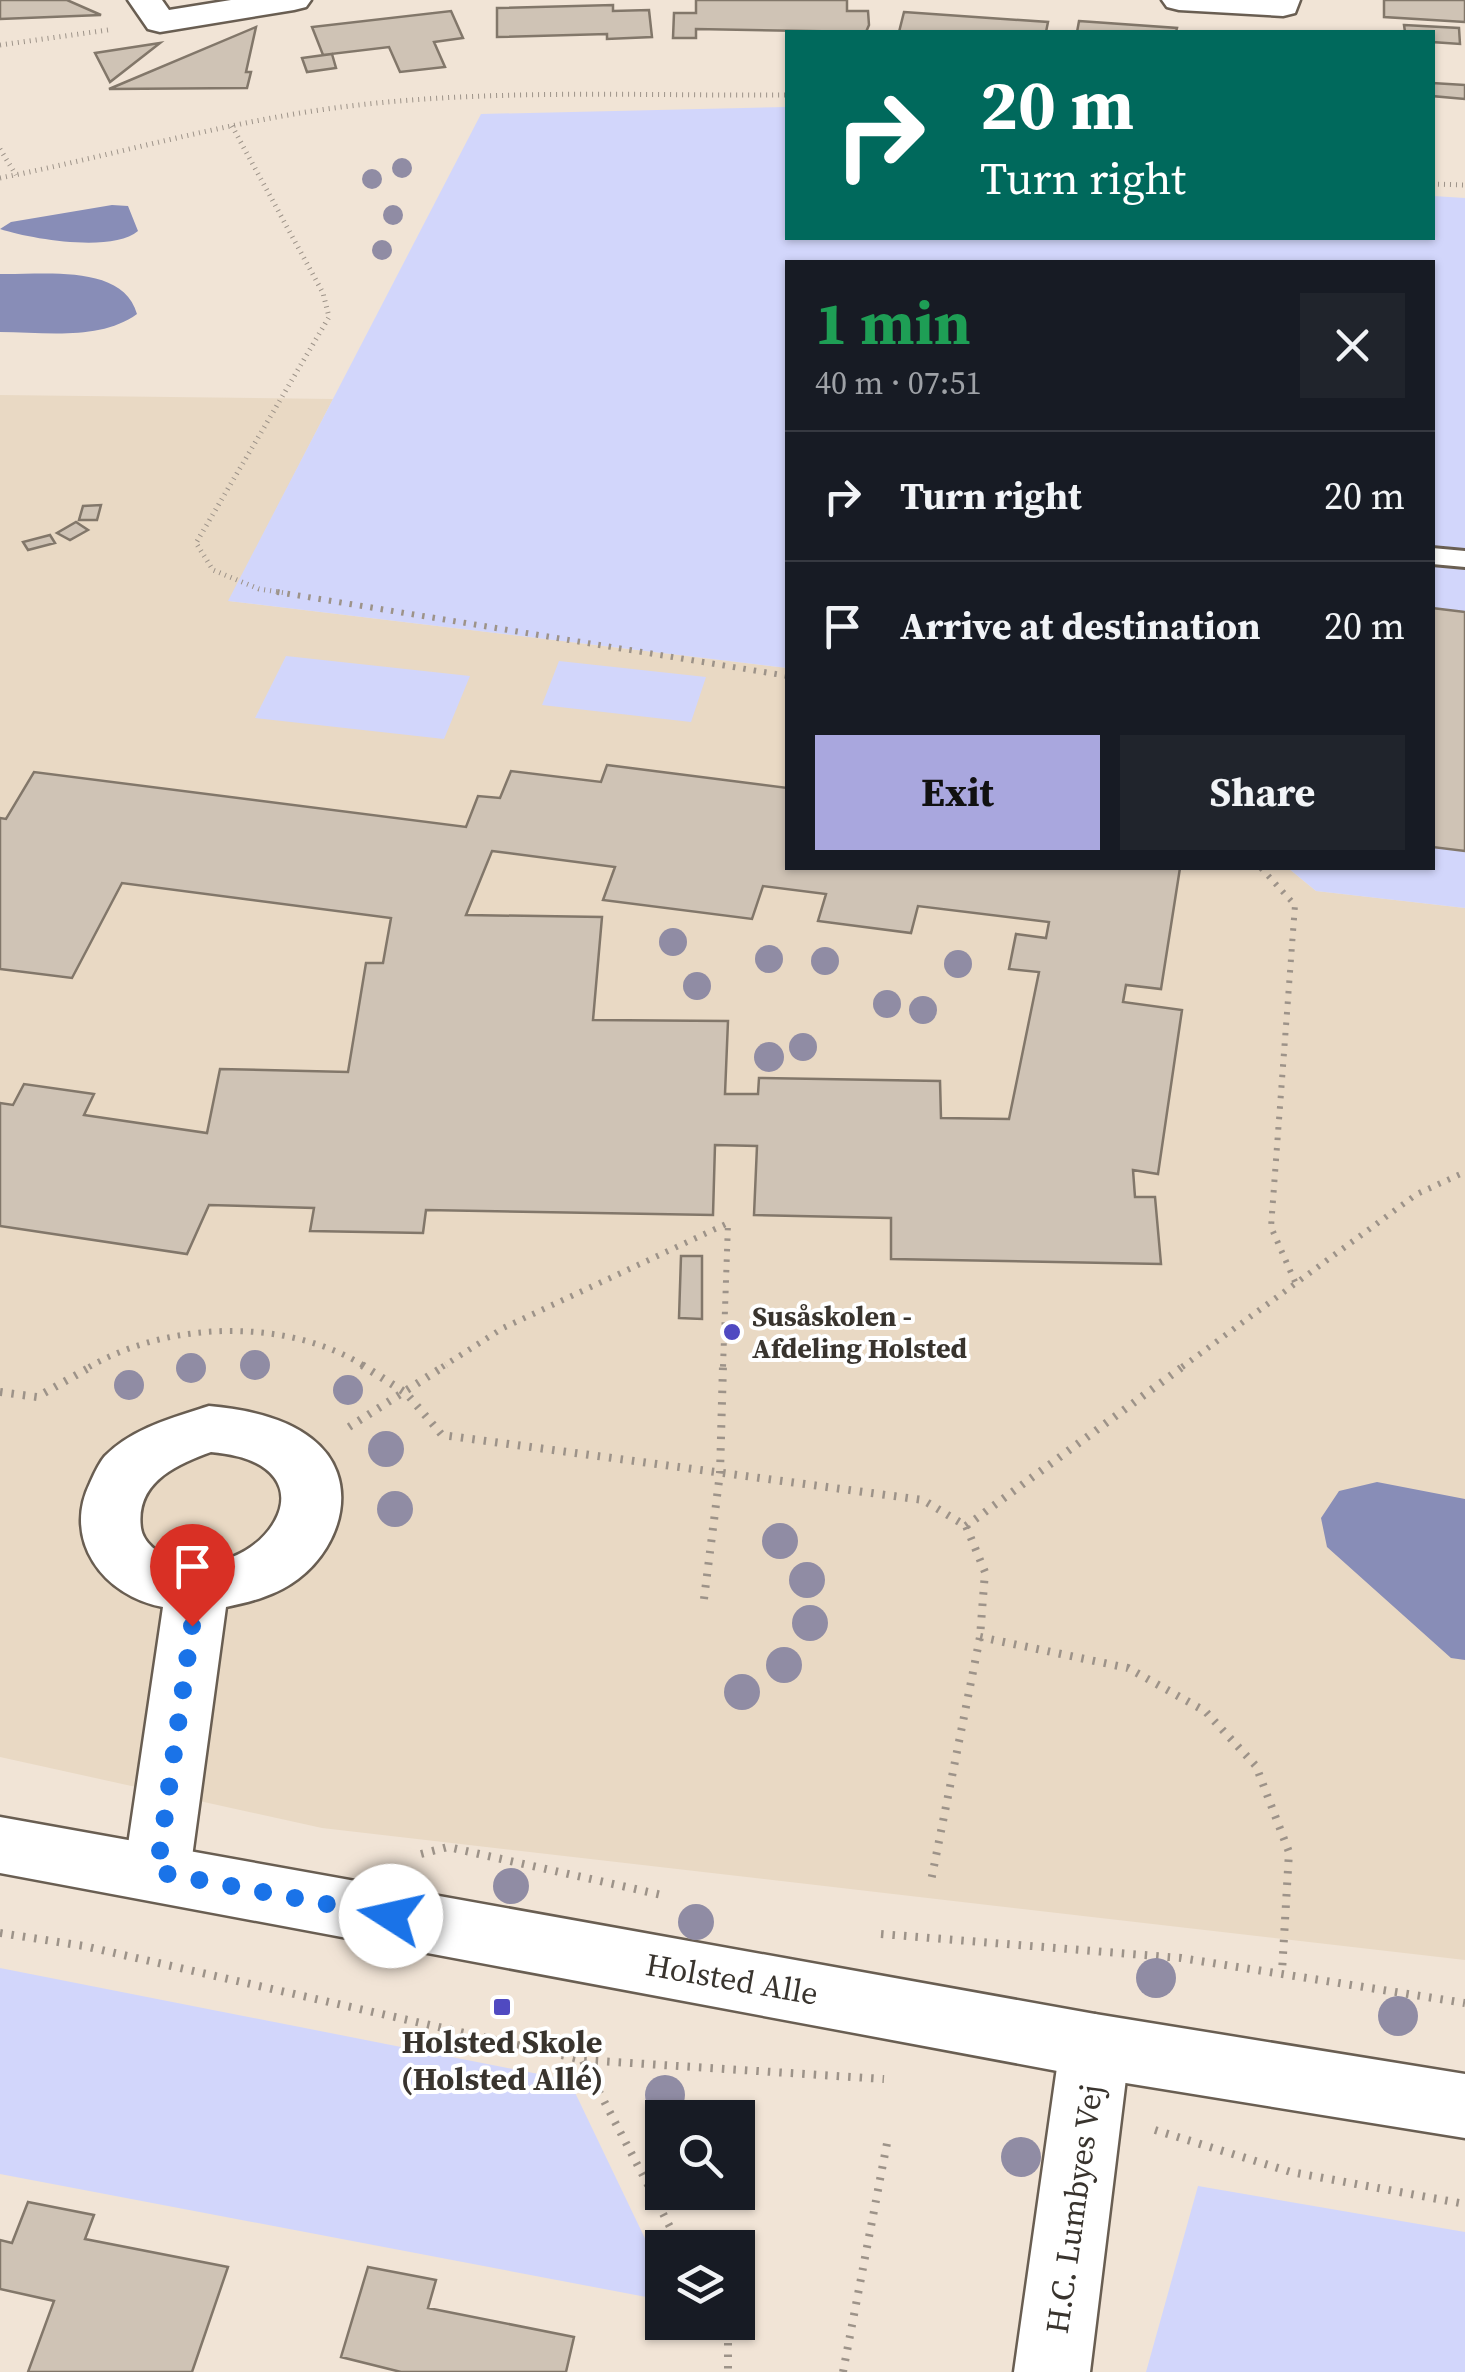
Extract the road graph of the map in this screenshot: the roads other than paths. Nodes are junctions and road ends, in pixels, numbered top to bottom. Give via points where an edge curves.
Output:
1 (294, 0) edge
2 (1179, 0) edge
3 (1284, 0) edge
4 (152, 11) edge
5 (1435, 556) edge
6 (1465, 559) edge
7 (198, 1588) junction
8 (0, 1844) edge
9 (157, 1872) junction
10 (1091, 2078) junction
11 (1465, 2106) edge
12 (1052, 2372) edge

1 - 4 street
2 - 3 street via 1283,6
5 - 6 lane
7 - 7 street via 259,1574 302,1535 312,1508 310,1481 296,1458 273,1440 242,1430 174,1437 144,1452 121,1475 108,1501 107,1527 116,1551 136,1571
7 - 9 street
8 - 9 street, Holsted Alle
9 - 10 street, Holsted Alle
10 - 11 street, Holsted Alle
10 - 12 street, H.C. Lumbyes Vej

